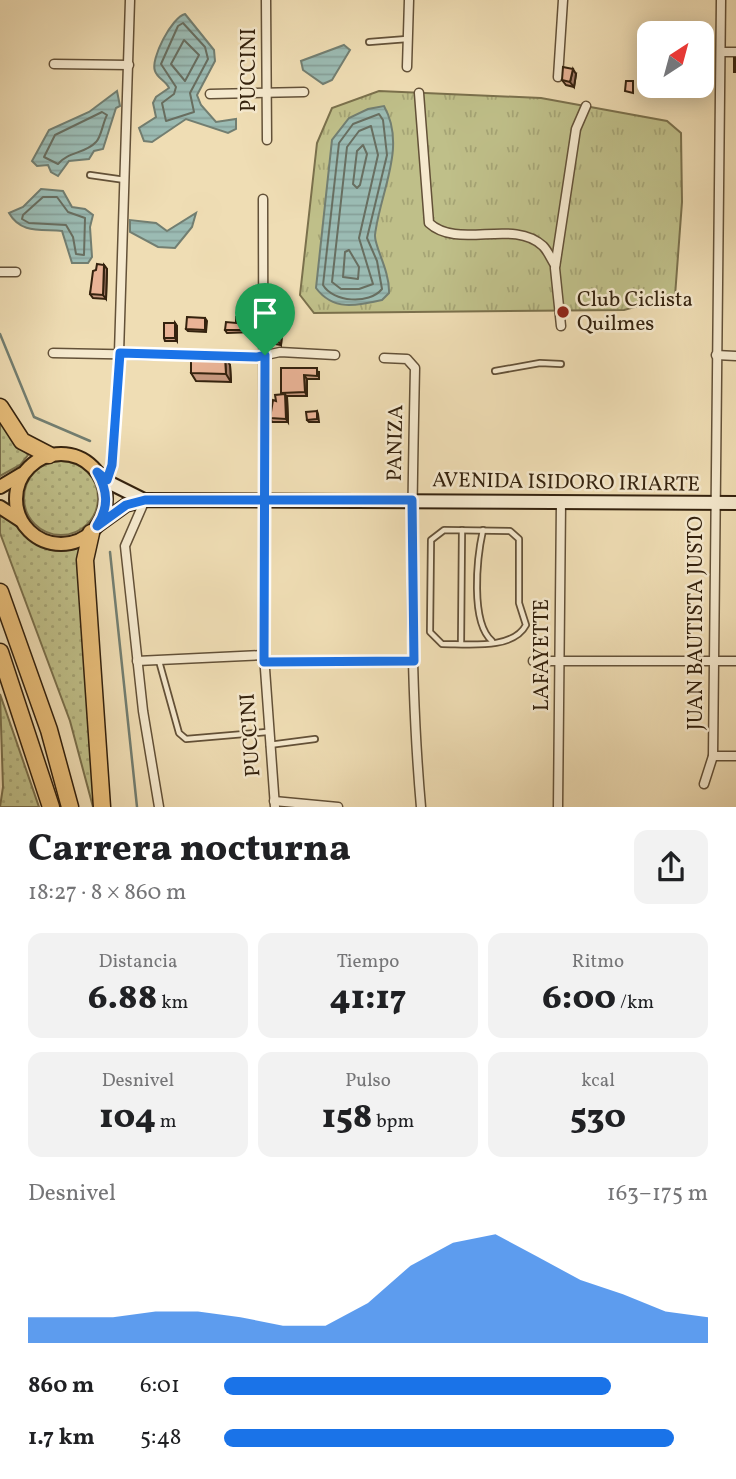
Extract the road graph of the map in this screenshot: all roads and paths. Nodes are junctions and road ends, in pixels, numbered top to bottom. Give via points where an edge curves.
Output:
1 (130, 0) edge
2 (266, 0) edge
3 (408, 0) edge
4 (563, 0) edge
5 (721, 0) edge
6 (407, 39) junction
7 (369, 43) dead end
8 (722, 51) junction
9 (736, 52) edge
10 (54, 64) dead end
11 (129, 65) junction
12 (407, 67) dead end
13 (558, 77) dead end
14 (304, 92) dead end
15 (419, 93) dead end
16 (209, 94) dead end
17 (266, 94) junction
18 (586, 106) dead end
19 (267, 140) dead end
20 (90, 174) dead end
21 (125, 180) junction
22 (263, 199) dead end
23 (555, 265) junction
24 (0, 272) edge
25 (16, 272) dead end
26 (561, 326) dead end
27 (53, 353) dead end
28 (120, 353) junction
29 (265, 355) junction
30 (335, 355) dead end
31 (716, 355) junction
32 (736, 356) edge
33 (384, 358) dead end
34 (561, 364) dead end
35 (495, 371) dead end
36 (0, 407) edge
37 (49, 455) junction
38 (27, 469) junction
39 (102, 476) junction
40 (0, 487) edge
41 (145, 500) junction
42 (265, 500) junction
43 (412, 500) junction
44 (561, 502) junction
45 (715, 503) junction
46 (736, 503) edge
47 (0, 507) edge
48 (23, 523) junction
49 (94, 529) junction
50 (462, 530) junction
51 (483, 530) junction
52 (0, 592) edge
53 (493, 641) junction
54 (461, 644) junction
55 (0, 652) edge
56 (264, 658) junction
57 (137, 661) junction
58 (159, 661) junction
59 (414, 661) junction
60 (560, 661) junction
61 (713, 661) junction
62 (736, 661) edge
63 (533, 662) dead end
64 (267, 732) junction
65 (315, 739) dead end
66 (268, 745) junction
67 (713, 756) junction
68 (736, 756) edge
69 (704, 784) dead end
70 (274, 804) edge
71 (51, 807) edge
72 (70, 807) edge
73 (102, 807) edge
74 (159, 807) edge
75 (338, 807) edge
76 (421, 807) edge
77 (558, 807) edge

1 - 11 street
2 - 17 street, PUCCINI
3 - 6 street
4 - 13 street
5 - 8 street, JUAN BAUTISTA JUSTO
6 - 7 lane
6 - 12 street
8 - 9 street
8 - 31 street, JUAN BAUTISTA JUSTO
10 - 11 street
11 - 21 street
14 - 17 street
15 - 23 street via 429,223 442,232 529,238 542,246
16 - 17 street
17 - 19 street, PUCCINI
18 - 23 street via 576,129
20 - 21 lane
21 - 28 street
22 - 29 street, PUCCINI
23 - 26 street
24 - 25 street
27 - 28 street
28 - 29 street
28 - 39 street via 112,465
29 - 30 street
29 - 42 street, PUCCINI
31 - 32 street
31 - 45 street, JUAN BAUTISTA JUSTO
33 - 43 street, PANIZA via 407,359 415,368
34 - 35 lane
36 - 37 highway via 22,441
37 - 38 main road
37 - 39 main road via 76,456
38 - 40 main road
38 - 48 main road via 16,495
39 - 41 street, AVENIDA ISIDORO IRIARTE
39 - 49 main road via 106,493 103,516
41 - 42 street, AVENIDA ISIDORO IRIARTE
41 - 49 street, AVENIDA ISIDORO IRIARTE via 126,505
41 - 57 street via 125,546
42 - 43 street, AVENIDA ISIDORO IRIARTE
42 - 56 street, PUCCINI
43 - 44 street, AVENIDA ISIDORO IRIARTE
43 - 59 street, PANIZA
44 - 45 street, AVENIDA ISIDORO IRIARTE
44 - 60 street, LAFAYETTE
45 - 46 street, AVENIDA ISIDORO IRIARTE
45 - 61 street, JUAN BAUTISTA JUSTO
47 - 48 main road
48 - 49 main road via 55,544 80,540
49 - 73 highway via 85,560
50 - 51 lane
50 - 54 lane
50 - 54 lane via 444,530 431,540 430,632 442,644
51 - 53 lane via 478,613
51 - 53 lane via 510,531 519,539 519,603 526,625 511,641
52 - 72 highway via 49,730
53 - 54 lane
55 - 71 highway
56 - 58 street
56 - 59 street
56 - 64 street, PUCCINI
57 - 58 street
57 - 74 street
58 - 64 lane via 179,733 186,739
59 - 76 street, PANIZA
60 - 61 street
60 - 63 street
60 - 77 street, LAFAYETTE
61 - 62 street
61 - 67 street, JUAN BAUTISTA JUSTO
64 - 66 street, PUCCINI
65 - 66 lane
66 - 70 street, PUCCINI
67 - 68 street
67 - 69 street, JUAN BAUTISTA JUSTO
70 - 75 street

